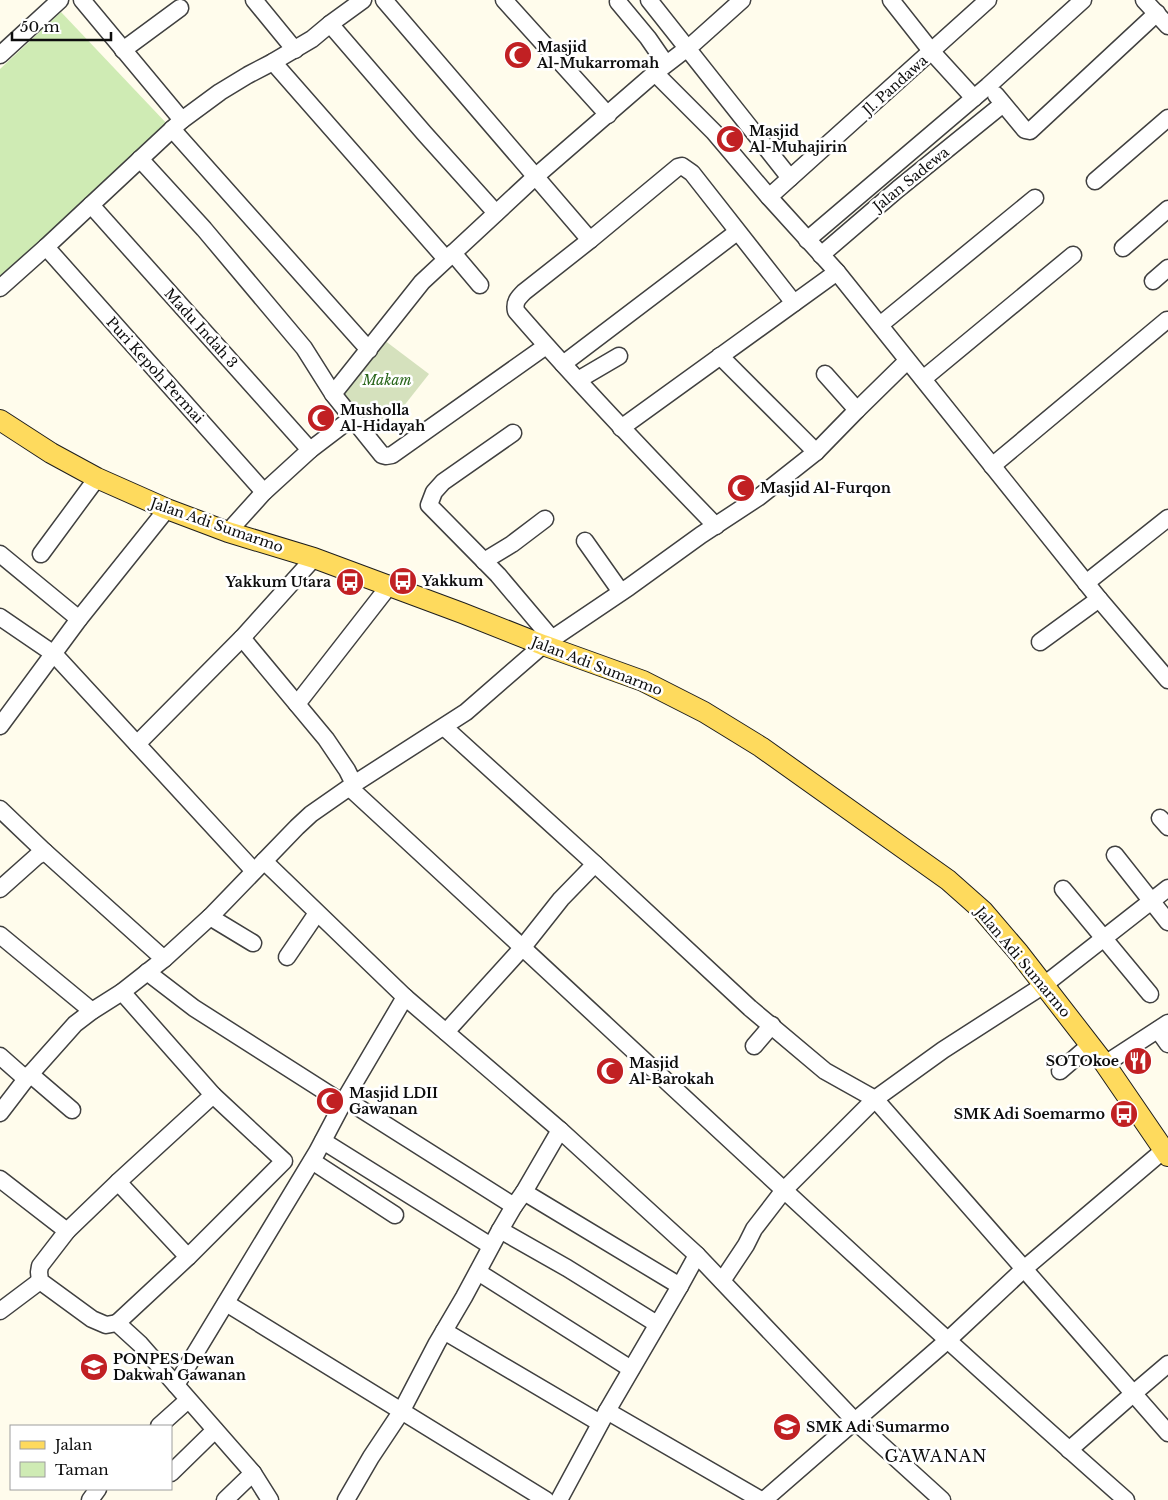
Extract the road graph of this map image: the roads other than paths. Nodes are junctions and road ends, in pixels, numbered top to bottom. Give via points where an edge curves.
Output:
1 (60, 0) edge
2 (82, 0) edge
3 (254, 0) edge
4 (363, 0) edge
5 (384, 0) edge
6 (504, 0) edge
7 (649, 0) edge
8 (742, 0) edge
9 (891, 0) edge
10 (988, 0) edge
11 (1083, 0) edge
12 (1144, 0) edge
13 (618, 2) dead end
14 (180, 8) dead end
15 (1156, 13) junction
16 (330, 24) junction
17 (1168, 26) edge
18 (688, 47) junction
19 (123, 50) junction
20 (295, 50) junction
21 (932, 52) junction
22 (0, 55) edge
23 (273, 62) junction
24 (661, 69) junction
25 (988, 86) junction
26 (974, 98) junction
27 (1003, 104) junction
28 (608, 115) junction
29 (1168, 118) edge
30 (177, 125) junction
31 (140, 159) junction
32 (885, 173) junction
33 (535, 177) junction
34 (790, 178) junction
35 (1096, 181) dead end
36 (898, 189) junction
37 (769, 197) junction
38 (1035, 198) dead end
39 (91, 205) junction
40 (848, 205) junction
41 (1168, 209) edge
42 (496, 213) junction
43 (861, 220) junction
44 (737, 232) junction
45 (590, 240) junction
46 (807, 240) junction
47 (46, 248) junction
48 (1123, 248) dead end
49 (821, 255) junction
50 (1073, 255) dead end
51 (450, 256) junction
52 (1168, 268) edge
53 (837, 272) junction
54 (1153, 280) dead end
55 (480, 285) dead end
56 (0, 288) edge
57 (794, 303) junction
58 (1167, 320) edge
59 (880, 326) junction
60 (546, 346) junction
61 (369, 350) junction
62 (619, 356) dead end
63 (720, 356) junction
64 (907, 361) junction
65 (563, 364) junction
66 (825, 374) dead end
67 (923, 379) junction
68 (578, 380) junction
69 (333, 394) junction
70 (857, 410) junction
71 (352, 418) junction
72 (0, 420) edge
73 (621, 428) junction
74 (513, 433) dead end
75 (310, 450) junction
76 (816, 452) junction
77 (992, 466) junction
78 (97, 478) junction
79 (264, 492) junction
80 (166, 509) junction
81 (1168, 518) edge
82 (545, 519) dead end
83 (716, 526) junction
84 (228, 532) junction
85 (585, 541) dead end
86 (0, 554) edge
87 (40, 554) dead end
88 (314, 558) junction
89 (484, 562) junction
90 (1086, 583) junction
91 (389, 586) junction
92 (621, 592) junction
93 (1099, 599) junction
94 (0, 617) edge
95 (79, 619) junction
96 (242, 638) junction
97 (547, 642) junction
98 (1040, 642) dead end
99 (54, 654) junction
100 (1168, 679) edge
101 (297, 704) junction
102 (0, 726) edge
103 (444, 727) junction
104 (137, 744) junction
105 (352, 786) junction
106 (0, 809) edge
107 (45, 852) junction
108 (1115, 855) dead end
109 (595, 864) junction
110 (259, 866) junction
111 (1168, 888) edge
112 (0, 889) edge
113 (1063, 889) dead end
114 (1151, 901) junction
115 (317, 913) junction
116 (210, 916) junction
117 (1168, 922) edge
118 (0, 936) edge
119 (1104, 938) junction
120 (253, 943) dead end
121 (523, 947) junction
122 (287, 957) dead end
123 (164, 959) junction
124 (147, 972) junction
125 (1044, 985) junction
126 (122, 992) junction
127 (1150, 994) dead end
128 (405, 997) junction
129 (92, 1011) junction
130 (772, 1026) junction
131 (1163, 1027) edge
132 (446, 1032) junction
133 (1168, 1044) edge
134 (1090, 1045) junction
135 (754, 1046) dead end
136 (0, 1056) edge
137 (1105, 1064) junction
138 (1060, 1071) dead end
139 (28, 1076) junction
140 (213, 1095) junction
141 (875, 1099) junction
142 (344, 1101) junction
143 (72, 1110) dead end
144 (0, 1112) edge
145 (560, 1130) junction
146 (323, 1141) junction
147 (1166, 1153) edge
148 (312, 1161) junction
149 (0, 1179) edge
150 (118, 1182) junction
151 (784, 1190) junction
152 (524, 1192) junction
153 (514, 1206) junction
154 (395, 1215) dead end
155 (500, 1230) junction
156 (67, 1231) junction
157 (491, 1246) junction
158 (697, 1255) junction
159 (188, 1257) junction
160 (1025, 1268) junction
161 (478, 1272) junction
162 (40, 1281) junction
163 (722, 1281) junction
164 (680, 1286) junction
165 (226, 1303) junction
166 (0, 1311) edge
167 (118, 1324) junction
168 (657, 1324) junction
169 (444, 1331) junction
170 (948, 1340) junction
171 (1168, 1364) edge
172 (631, 1369) junction
173 (176, 1386) junction
174 (1134, 1392) junction
175 (188, 1400) junction
176 (401, 1412) junction
177 (603, 1417) junction
178 (855, 1421) junction
179 (160, 1425) edge
180 (215, 1430) junction
181 (1168, 1432) edge
182 (1069, 1450) junction
183 (172, 1472) edge
184 (254, 1473) junction
185 (225, 1500) edge
186 (270, 1500) edge
187 (346, 1500) edge
188 (546, 1500) edge
189 (559, 1500) edge
190 (763, 1500) edge
191 (942, 1500) edge
192 (1126, 1500) edge

1 - 22 street
2 - 19 street
3 - 20 street
4 - 16 street
5 - 33 street
6 - 28 street
7 - 18 street
8 - 18 street
9 - 21 street
10 - 21 street, Jl. Pandawa
11 - 25 street
12 - 15 street
13 - 24 street via 648,38
14 - 19 street
15 - 17 street
15 - 27 street via 1030,131 1025,130
16 - 20 street
16 - 42 street
18 - 24 street
18 - 34 street
19 - 30 street
20 - 23 street
21 - 26 street
21 - 34 street, Jl. Pandawa
23 - 30 street via 234,84
23 - 51 street
24 - 28 street
24 - 37 street
25 - 26 street
25 - 27 street
26 - 32 street
27 - 36 street, Jalan Sadewa
28 - 33 street
29 - 35 street
30 - 31 street
30 - 61 street
31 - 39 street
31 - 69 street via 204,228 304,348
32 - 36 street
32 - 40 street
33 - 42 street
33 - 45 street
34 - 37 street, Jl. Pandawa
36 - 43 street, Jalan Sadewa
37 - 46 street
38 - 59 street
39 - 47 street
39 - 75 street, Madu Indah 3
40 - 43 street
40 - 46 street
41 - 48 street
42 - 51 street
43 - 49 street, Jalan Sadewa
44 - 45 street via 692,174 682,166
44 - 57 street
44 - 65 street
45 - 60 street via 517,299 516,311
46 - 49 street
47 - 56 street
47 - 79 street, Puri Kepoh Permai
49 - 53 street
50 - 67 street
51 - 55 street
51 - 61 street via 422,282
52 - 54 street
53 - 57 street
53 - 59 street
57 - 63 street
58 - 77 street
59 - 64 street
60 - 65 street
60 - 71 street via 392,455 382,455
61 - 69 street
62 - 68 street
63 - 73 street
63 - 76 street
64 - 67 street
64 - 70 street
65 - 68 street
66 - 70 street
67 - 77 street
68 - 73 street
69 - 71 street
70 - 76 street
71 - 75 street
72 - 78 main road, Jalan Adi Sumarmo
73 - 83 street
74 - 89 street via 443,482 429,505
75 - 79 street
76 - 83 street
77 - 90 street
78 - 80 main road, Jalan Adi Sumarmo
78 - 87 street
79 - 84 street
80 - 84 main road, Jalan Adi Sumarmo
80 - 95 street
81 - 90 street
82 - 89 street
83 - 92 street
84 - 88 main road, Jalan Adi Sumarmo
85 - 92 street
86 - 95 street
88 - 91 main road, Jalan Adi Sumarmo
88 - 96 street
89 - 97 street via 498,575
90 - 93 street
91 - 97 main road, Jalan Adi Sumarmo
91 - 101 street
92 - 97 street
93 - 98 street
93 - 100 street
94 - 99 street
95 - 99 street
96 - 101 street
96 - 104 street
97 - 103 street
97 - 125 main road, Jalan Adi Sumarmo via 665,691 761,748 962,892 984,912
99 - 102 street
99 - 104 street
101 - 105 street via 347,770
103 - 105 street
103 - 109 street
104 - 110 street
105 - 110 street via 311,814
105 - 121 street
106 - 107 street
107 - 112 street
107 - 123 street
108 - 114 street
109 - 121 street via 561,899
109 - 130 street
110 - 115 street
110 - 116 street
111 - 114 street
113 - 119 street
114 - 117 street
114 - 119 street
115 - 122 street
115 - 128 street
116 - 120 street
116 - 123 street
118 - 129 street
119 - 125 street
119 - 127 street
121 - 132 street
121 - 151 street
123 - 124 street
124 - 126 street
124 - 142 street via 194,1008
125 - 134 main road, Jalan Adi Sumarmo
125 - 141 street via 943,1050
126 - 129 street
126 - 140 street
128 - 132 street
128 - 142 street
129 - 139 street via 75,1024
130 - 135 street
130 - 141 street via 825,1070
131 - 133 street
131 - 137 street
132 - 145 street
134 - 137 main road, Jalan Adi Sumarmo
134 - 138 street
136 - 139 street
137 - 147 main road, Jalan Adi Sumarmo
139 - 143 street
139 - 144 street
140 - 150 street
140 - 159 street via 284,1161
141 - 151 street
141 - 160 street
142 - 146 street
142 - 153 street
145 - 152 street
145 - 158 street
146 - 148 street
146 - 157 street
147 - 160 street
148 - 154 street
148 - 165 street
149 - 156 street
150 - 156 street
150 - 159 street
151 - 163 street via 754,1229
151 - 170 street
152 - 153 street
152 - 164 street
153 - 155 street
155 - 157 street
155 - 168 street
156 - 162 street via 40,1266
157 - 161 street
158 - 163 street
158 - 164 street
159 - 167 street
160 - 170 street
160 - 174 street
161 - 169 street
161 - 172 street
162 - 166 street
162 - 167 street via 92,1319 106,1325
163 - 178 street
164 - 168 street
165 - 173 street
165 - 176 street
167 - 173 street
168 - 172 street
169 - 176 street
169 - 177 street
170 - 178 street
170 - 182 street
171 - 174 street
172 - 177 street
173 - 175 street
174 - 181 street
174 - 182 street
175 - 179 street
175 - 180 street
176 - 187 street
176 - 188 street
177 - 189 street
177 - 190 street
178 - 190 street
178 - 191 street
180 - 183 street
180 - 184 street
182 - 192 street
184 - 185 street
184 - 186 street

